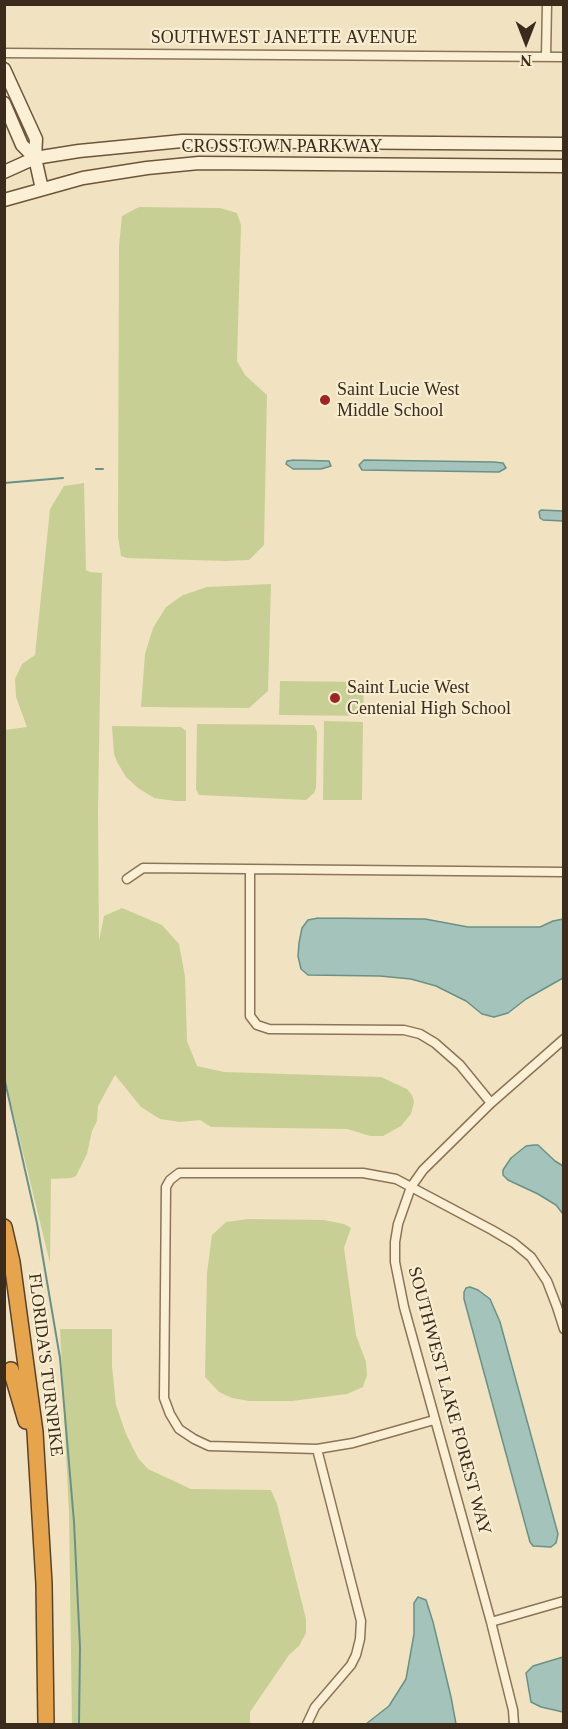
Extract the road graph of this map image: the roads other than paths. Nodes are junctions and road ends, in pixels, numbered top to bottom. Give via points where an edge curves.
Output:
1 (547, 4) edge
2 (4, 53) edge
3 (546, 57) junction
4 (564, 57) edge
5 (4, 69) edge
6 (4, 103) edge
7 (564, 144) edge
8 (35, 158) junction
9 (564, 166) edge
10 (4, 172) edge
11 (42, 189) junction
12 (4, 200) edge
13 (250, 870) junction
14 (564, 872) edge
15 (127, 879) dead end
16 (564, 1040) edge
17 (491, 1103) junction
18 (411, 1187) junction
19 (4, 1227) edge
20 (564, 1329) edge
21 (11, 1370) dead end
22 (434, 1420) junction
23 (317, 1449) junction
24 (39, 1479) junction
25 (564, 1601) edge
26 (491, 1622) junction
27 (46, 1725) edge
28 (307, 1725) edge
29 (514, 1725) edge

1 - 3 street
2 - 3 street, SOUTHWEST JANETTE AVENUE
3 - 4 street, SOUTHWEST JANETTE AVENUE
5 - 8 main road via 36,139
6 - 8 main road via 22,145
7 - 8 main road, CROSSTOWN PARKWAY via 182,141
8 - 10 main road, CROSSTOWN PARKWAY
8 - 11 main road
9 - 11 main road, CROSSTOWN PARKWAY via 199,163 83,178
11 - 12 main road, CROSSTOWN PARKWAY
13 - 14 street
13 - 15 street via 143,868
13 - 17 street via 250,1016 257,1025 269,1029 404,1030 420,1034 460,1065
16 - 17 street, SOUTHWEST LAKE FOREST WAY
17 - 18 street, SOUTHWEST LAKE FOREST WAY via 423,1170
18 - 20 street via 492,1230 531,1257 547,1281
18 - 22 street, SOUTHWEST LAKE FOREST WAY via 398,1224 395,1262
18 - 23 street via 396,1179 363,1173 179,1173 166,1187 164,1398 170,1414 179,1429 209,1446
19 - 24 highway, FLORIDA'S TURNPIKE via 28,1375
21 - 24 highway
22 - 23 street
22 - 26 street, SOUTHWEST LAKE FOREST WAY
23 - 28 street via 361,1621 360,1639 351,1665 315,1707
24 - 27 highway, FLORIDA'S TURNPIKE via 45,1584
25 - 26 street
26 - 29 street, SOUTHWEST LAKE FOREST WAY

